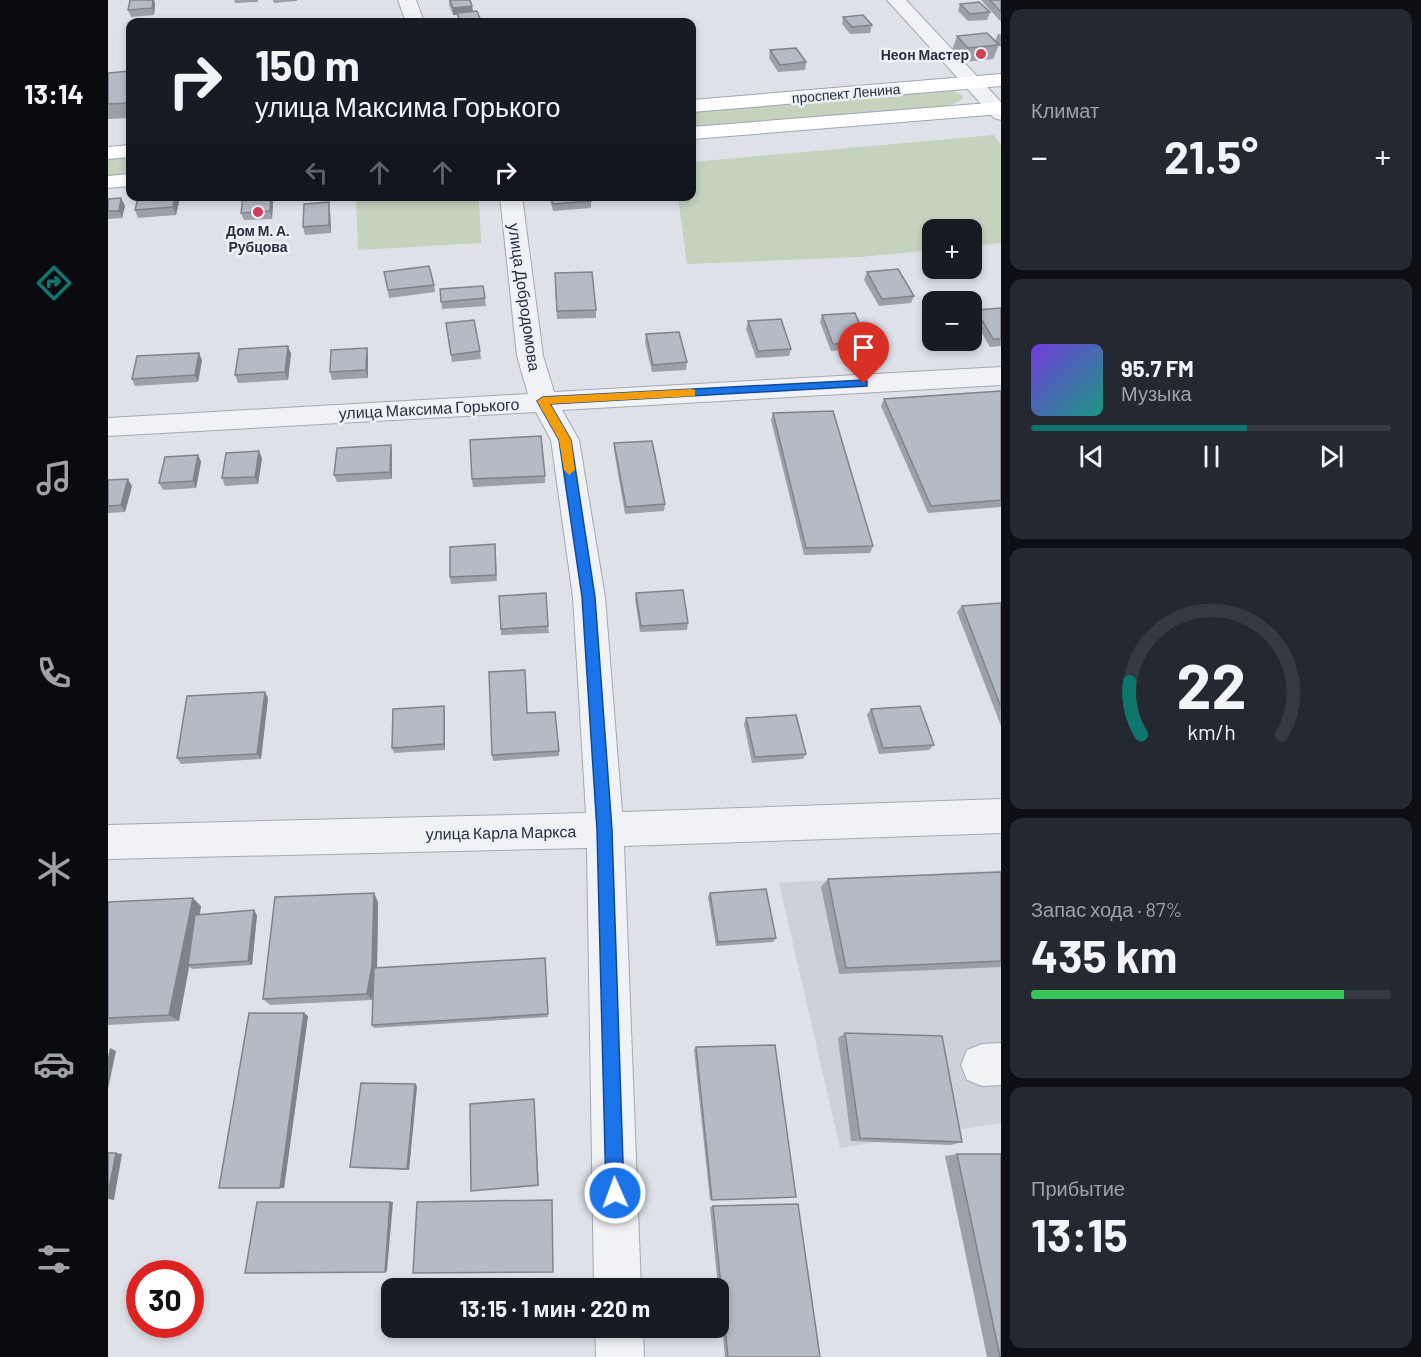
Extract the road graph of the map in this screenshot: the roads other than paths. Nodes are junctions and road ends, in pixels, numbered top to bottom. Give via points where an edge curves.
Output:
1 (407, 0) edge
2 (896, 0) edge
3 (414, 18) edge
4 (1001, 80) edge
5 (973, 82) junction
6 (696, 106) edge
7 (999, 110) edge
8 (696, 133) edge
9 (126, 151) edge
10 (108, 153) edge
11 (126, 180) edge
12 (108, 182) edge
13 (511, 201) edge
14 (1001, 376) edge
15 (543, 401) junction
16 (108, 427) edge
17 (1001, 816) edge
18 (605, 830) junction
19 (108, 842) edge
20 (618, 1278) edge
21 (619, 1338) edge
22 (620, 1357) edge

1 - 3 street
2 - 5 street
4 - 5 main road, проспект Ленина
5 - 6 main road, проспект Ленина
5 - 7 street
7 - 8 main road, проспект Ленина
9 - 10 main road
11 - 12 main road
13 - 15 street, улица Добродомова via 530,356
14 - 15 street, улица Максима Горького
15 - 16 street, улица Максима Горького
15 - 18 street, улица Добродомова via 565,440 589,597
17 - 18 street, улица Карла Маркса
18 - 19 street, улица Карла Маркса
18 - 20 street, улица Добродомова
21 - 22 street

